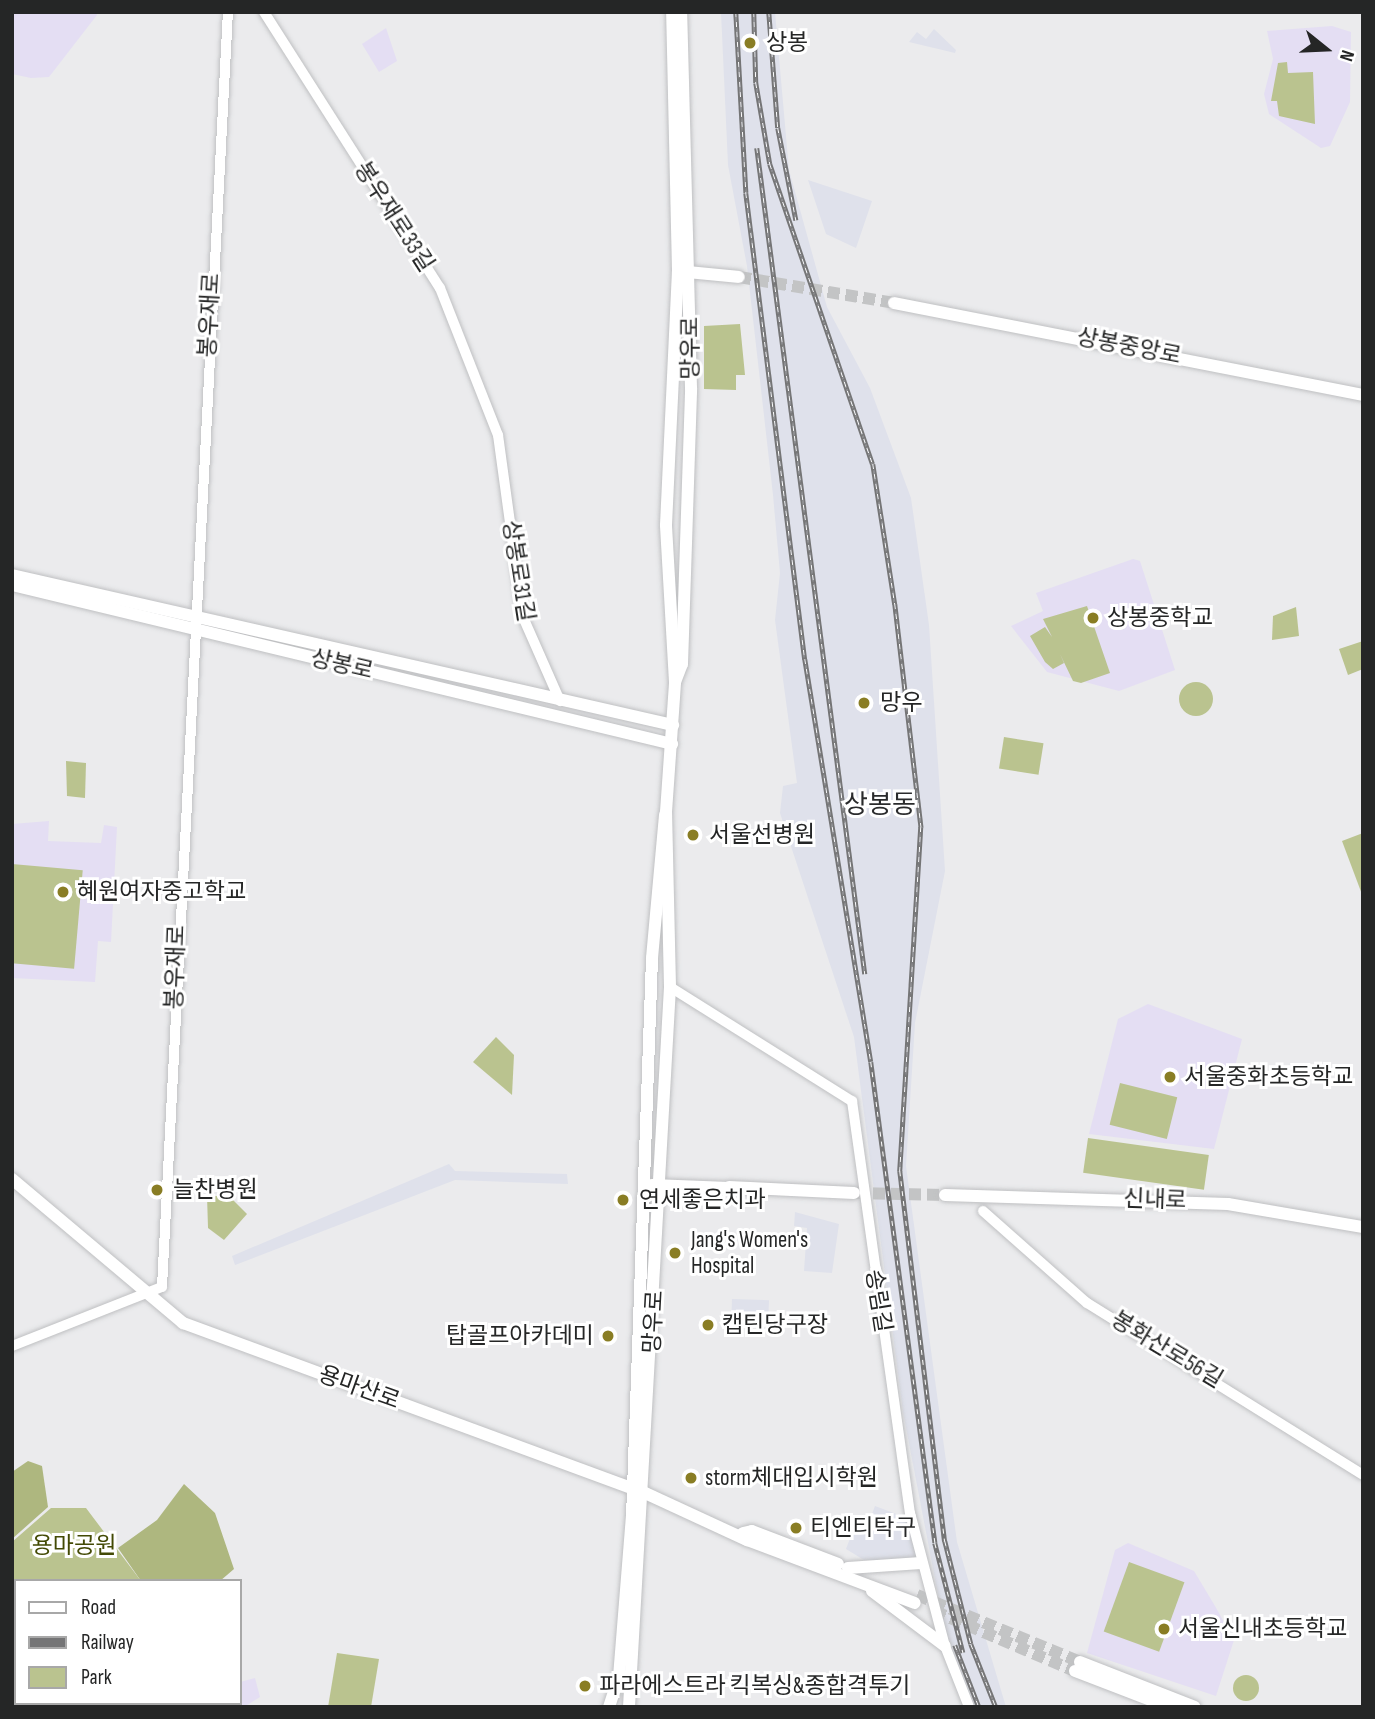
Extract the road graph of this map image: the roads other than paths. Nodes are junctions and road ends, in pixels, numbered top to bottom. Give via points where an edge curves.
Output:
1 (228, 12) edge
2 (264, 12) edge
3 (672, 12) edge
4 (681, 12) edge
5 (684, 271) junction
6 (739, 277) tunnel mouth
7 (894, 303) tunnel mouth
8 (1363, 395) edge
9 (498, 435) joint
10 (12, 575) edge
11 (12, 585) edge
12 (193, 623) junction
13 (675, 682) junction
14 (560, 701) junction
15 (569, 716) junction
16 (673, 725) junction
17 (672, 744) junction
18 (666, 811) junction
19 (670, 986) junction
20 (12, 1179) edge
21 (651, 1184) junction
22 (729, 1187) joint
23 (854, 1193) tunnel mouth
24 (945, 1195) tunnel mouth
25 (982, 1211) dead end
26 (1363, 1227) edge
27 (147, 1296) junction
28 (12, 1346) edge
29 (1363, 1475) edge
30 (637, 1490) junction
31 (921, 1563) junction
32 (851, 1573) junction
33 (916, 1599) tunnel mouth
34 (945, 1646) junction
35 (614, 1684) junction
36 (630, 1700) edge
37 (609, 1707) edge
38 (969, 1707) edge
39 (1169, 1707) edge
40 (1195, 1707) edge

1 - 12 street, 봉우재로
2 - 9 street, 봉우재로33길 via 440,288
3 - 5 main road, 망우로
4 - 5 main road, 망우로
5 - 6 main road
5 - 13 main road, 망우로 via 682,664
5 - 13 main road, 망우로 via 666,525 670,559 667,614
7 - 8 main road, 상봉중앙로
9 - 14 street, 상봉로31길 via 523,617
10 - 12 main road, 상봉로
11 - 12 main road, 상봉로
12 - 14 main road, 상봉로
12 - 15 main road, 상봉로
12 - 27 street, 봉우재로 via 162,1287
13 - 16 main road, 망우로
14 - 15 main road
14 - 16 main road, 상봉로
15 - 17 main road, 상봉로
16 - 17 main road, 망우로
17 - 18 main road, 망우로
18 - 19 main road, 망우로
18 - 21 main road, 망우로 via 659,836 651,980
19 - 21 main road, 망우로
19 - 31 street, 송림길 via 852,1101 876,1302
20 - 27 main road, 용마산로
21 - 22 street
21 - 30 main road, 망우로
21 - 30 main road, 망우로 via 637,1373
22 - 23 main road
24 - 26 main road, 신내로 via 1228,1204
25 - 29 street, 봉화산로56길 via 1087,1303
27 - 28 street
27 - 30 main road, 용마산로 via 183,1323
30 - 32 main road, 용마산로
30 - 35 main road, 망우로
30 - 36 main road, 망우로
31 - 32 main road
31 - 34 street, 송림길
32 - 33 main road, 용마산로
32 - 34 main road
34 - 38 street, 송림길
35 - 36 main road
35 - 37 main road, 망우로
39 - 40 main road via 1077,1666

